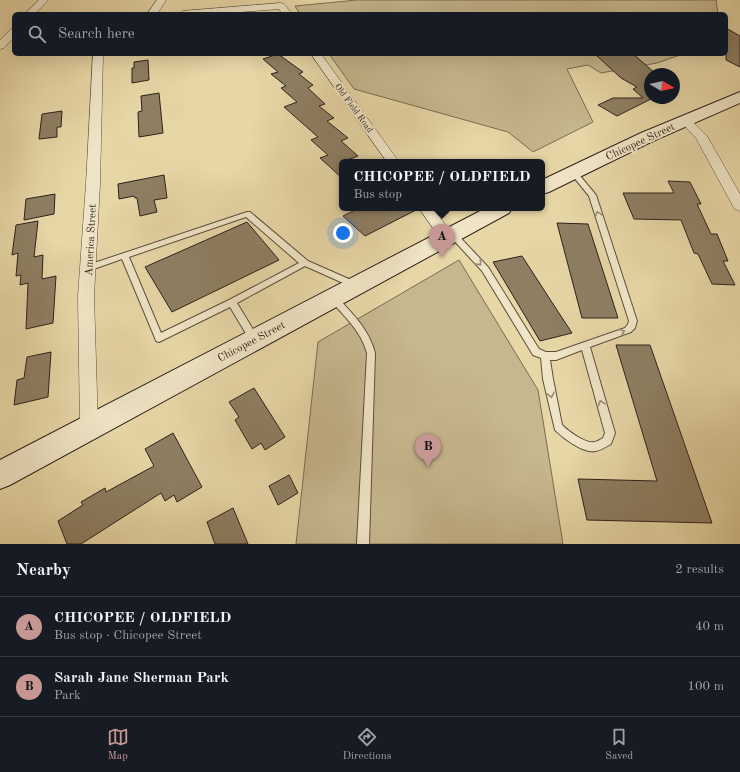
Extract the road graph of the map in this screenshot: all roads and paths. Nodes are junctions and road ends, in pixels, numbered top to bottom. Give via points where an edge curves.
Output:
1 (44, 0) edge
2 (162, 0) edge
3 (282, 3) edge
4 (32, 12) edge
5 (153, 12) edge
6 (201, 12) edge
7 (0, 30) edge
8 (12, 30) edge
9 (12, 32) edge
10 (0, 46) edge
11 (98, 56) edge
12 (317, 56) edge
13 (740, 97) edge
14 (686, 120) junction
15 (391, 159) edge
16 (574, 173) junction
17 (545, 187) edge
18 (740, 206) edge
19 (429, 211) edge
20 (496, 211) edge
21 (450, 236) junction
22 (125, 256) junction
23 (305, 262) junction
24 (88, 268) junction
25 (355, 285) junction
26 (332, 297) junction
27 (232, 302) junction
28 (254, 339) junction
29 (585, 345) junction
30 (545, 356) junction
31 (89, 427) junction
32 (0, 475) edge
33 (363, 544) edge

1 - 4 street
2 - 5 street
3 - 6 street
7 - 8 street
9 - 10 street
11 - 24 street, America Street
12 - 15 street, Old Field Road
13 - 14 main road, Chicopee Street
14 - 16 main road, Chicopee Street
14 - 18 street via 701,136
16 - 17 main road, Chicopee Street
29 -> 16 lane via 625,331 630,328 633,321 592,195
19 - 21 street
20 - 21 main road, Chicopee Street
21 - 25 main road, Chicopee Street
21 -> 30 lane via 485,269 533,349
22 - 23 lane via 247,214
22 - 24 lane
22 - 27 lane via 159,338
23 - 25 lane
23 - 27 lane
24 - 31 street, America Street via 86,296
25 - 26 main road, Chicopee Street
26 - 28 main road, Chicopee Street
26 - 33 lane via 364,334 371,353
27 - 28 lane
28 - 31 main road, Chicopee Street
29 - 30 lane via 556,356
30 -> 29 lane via 558,427 583,445 597,446 607,442 610,433
31 - 32 main road, Chicopee Street

